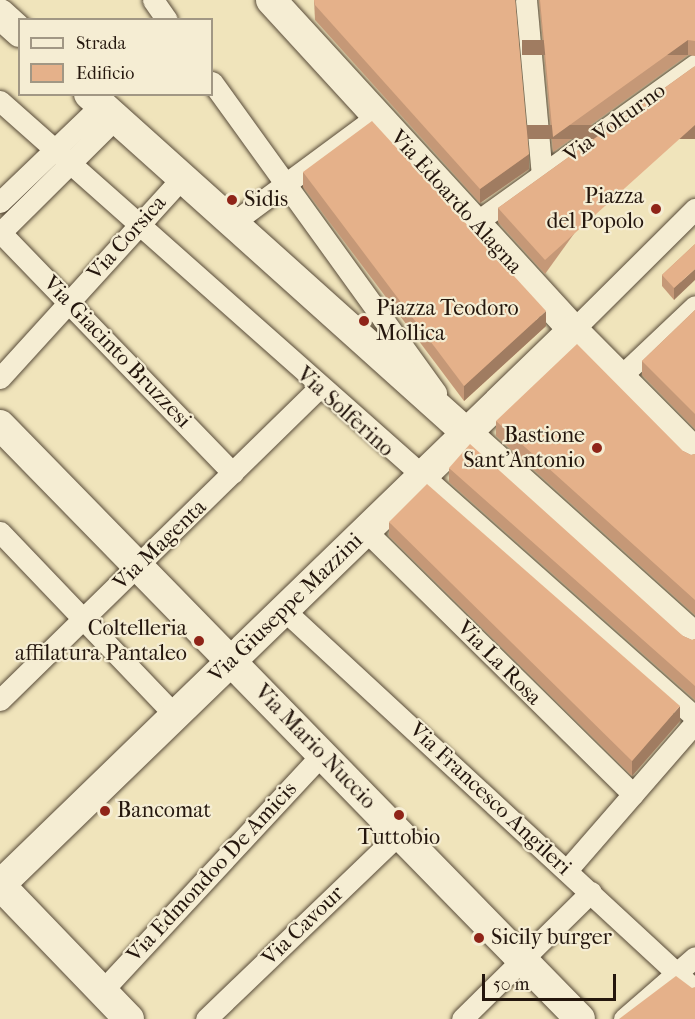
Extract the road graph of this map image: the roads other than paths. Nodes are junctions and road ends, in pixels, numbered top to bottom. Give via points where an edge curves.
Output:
1 (153, 0) edge
2 (271, 0) edge
3 (526, 0) edge
4 (0, 14) edge
5 (166, 18) edge
6 (18, 30) edge
7 (695, 65) edge
8 (213, 83) edge
9 (0, 101) edge
10 (102, 106) edge
11 (376, 116) junction
12 (62, 157) junction
13 (542, 176) junction
14 (182, 178) junction
15 (285, 186) junction
16 (0, 202) edge
17 (695, 209) edge
18 (234, 222) junction
19 (475, 223) junction
20 (138, 226) junction
21 (0, 232) edge
22 (70, 302) junction
23 (695, 306) edge
24 (573, 330) junction
25 (620, 377) junction
26 (0, 378) edge
27 (318, 389) junction
28 (0, 425) edge
29 (462, 425) junction
30 (695, 453) edge
31 (233, 473) junction
32 (420, 478) junction
33 (366, 531) junction
34 (0, 532) edge
35 (138, 567) junction
36 (284, 610) junction
37 (84, 620) junction
38 (695, 638) edge
39 (231, 661) junction
40 (0, 700) edge
41 (175, 716) junction
42 (695, 717) edge
43 (695, 723) edge
44 (322, 754) junction
45 (633, 794) junction
46 (399, 834) junction
47 (567, 870) junction
48 (0, 885) edge
49 (591, 892) junction
50 (695, 957) edge
51 (522, 960) junction
52 (677, 973) junction
53 (695, 990) edge
54 (102, 991) junction
55 (129, 1019) edge
56 (206, 1019) edge
57 (462, 1019) edge
58 (580, 1019) edge
59 (624, 1019) edge

1 - 5 street
2 - 11 main road, Via Edoardo Alagna
3 - 13 street
4 - 6 main road
7 - 13 street, Via Volturno
8 - 15 street
9 - 12 street, Via Solferino
10 - 12 street
10 - 14 main road
11 - 15 street
11 - 19 main road, Via Edoardo Alagna
12 - 16 street
12 - 20 street, Via Solferino
12 - 21 street
13 - 19 street, Via Volturno
14 - 18 main road
14 - 20 street, Via Corsica
15 - 18 street
15 - 29 street
17 - 24 street
18 - 29 main road
19 - 24 main road, Via Edoardo Alagna
20 - 22 street, Via Corsica
20 - 27 street, Via Solferino
21 - 22 street, Via Giacinto Bruzzesi
22 - 26 street, Via Corsica
22 - 31 street, Via Giacinto Bruzzesi
23 - 25 street
24 - 25 main road, Via Edoardo Alagna
24 - 29 main road, Via Giuseppe Mazzini
25 - 30 main road, Via Edoardo Alagna
27 - 31 street, Via Magenta
27 - 32 street, Via Solferino
28 - 35 main road, Via Mario Nuccio
29 - 32 main road, Via Giuseppe Mazzini
29 - 38 main road
31 - 35 street, Via Magenta
32 - 33 main road, Via Giuseppe Mazzini
32 - 42 street, Via Solferino
33 - 36 main road, Via Giuseppe Mazzini
33 - 45 street, Via La Rosa
34 - 37 street
35 - 37 street, Via Magenta
35 - 39 main road, Via Mario Nuccio
36 - 39 main road, Via Giuseppe Mazzini
36 - 47 street, Via Francesco Angileri
37 - 40 street, Via Magenta
37 - 41 street
39 - 41 main road, Via Giuseppe Mazzini
39 - 44 main road, Via Mario Nuccio
41 - 48 main road, Via Giuseppe Mazzini
43 - 45 street
44 - 46 main road, Via Mario Nuccio
44 - 54 street, Via Edmondoo De Amicis
45 - 47 street
46 - 51 main road, Via Mario Nuccio
46 - 56 street, Via Cavour
47 - 49 street, Via Francesco Angileri
48 - 54 main road
49 - 51 street
49 - 52 street, Via Francesco Angileri
50 - 52 street
51 - 57 street
51 - 58 main road, Via Mario Nuccio
52 - 53 street, Via Francesco Angileri
52 - 59 street
54 - 55 main road

